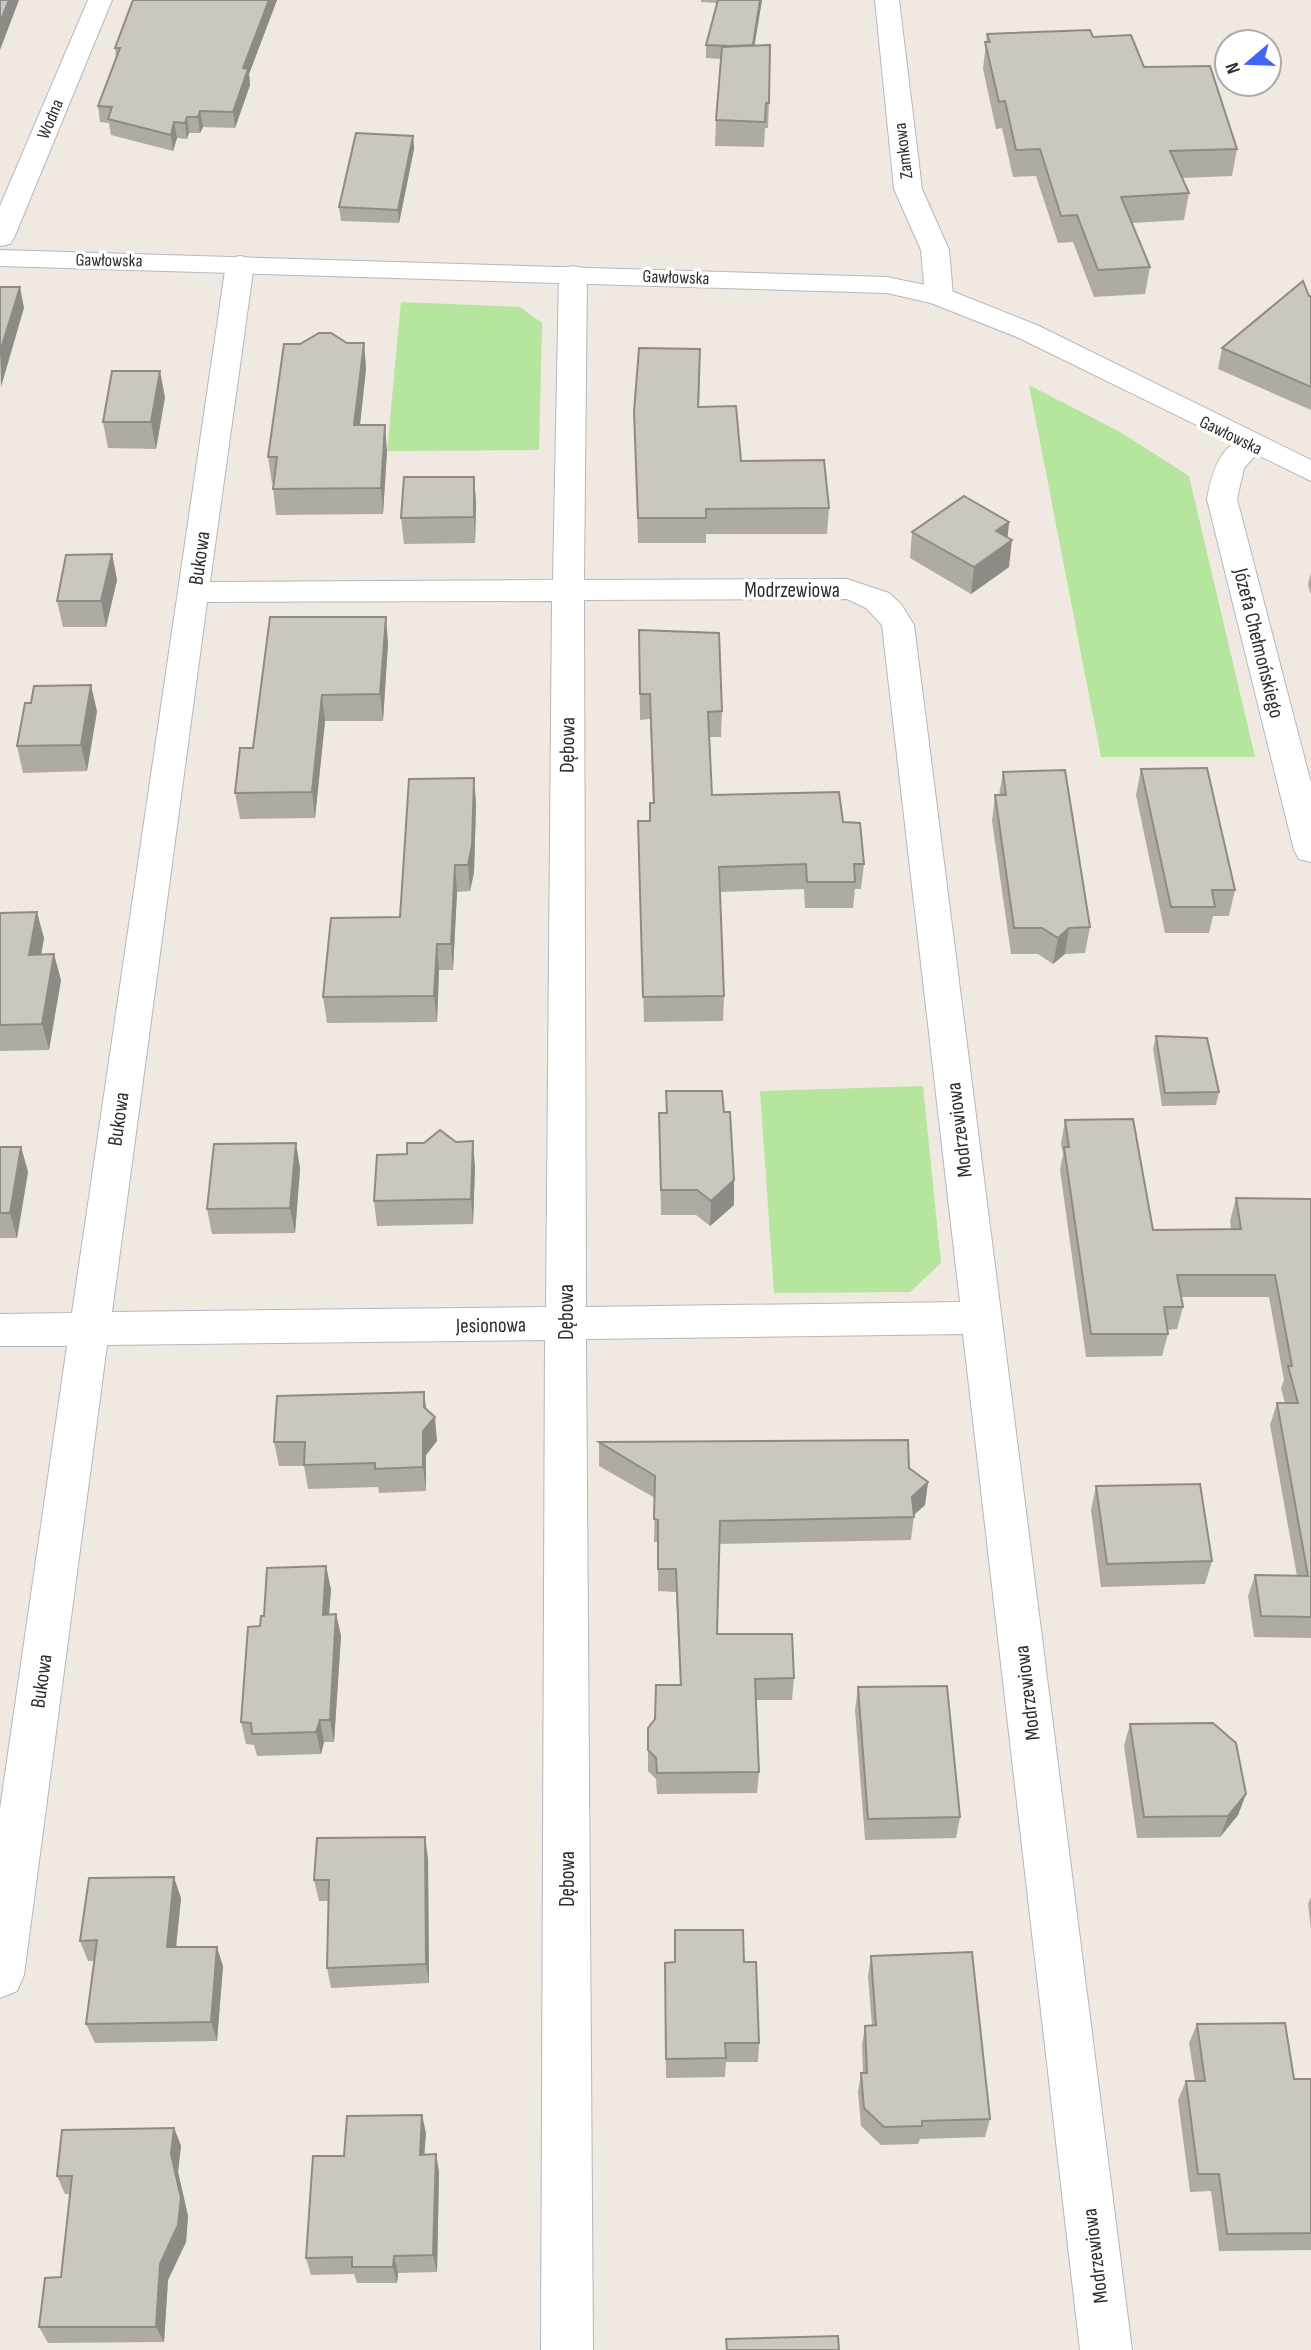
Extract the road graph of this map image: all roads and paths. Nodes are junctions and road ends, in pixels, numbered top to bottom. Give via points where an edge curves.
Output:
1 (100, 0) edge
2 (887, 0) edge
3 (0, 238) edge
4 (0, 258) edge
5 (240, 264) junction
6 (573, 274) junction
7 (939, 296) junction
8 (1250, 445) junction
9 (1311, 472) edge
10 (569, 591) junction
11 (194, 592) junction
12 (1311, 850) edge
13 (981, 1318) junction
14 (566, 1325) junction
15 (89, 1329) junction
16 (0, 1330) edge
17 (0, 1975) edge
18 (567, 2350) edge
19 (1106, 2350) edge

1 - 3 street, Wodna
2 - 7 street, Zamkowa via 908,189 935,250
4 - 5 street, Gawłowska
5 - 6 street, Gawłowska
5 - 11 street, Bukowa
6 - 7 street, Gawłowska via 887,285
6 - 10 street, Dębowa
7 - 8 street, Gawłowska via 1029,332
8 - 9 street, Gawłowska
8 - 12 street, Józefa Chełmońskiego via 1229,466 1222,499
10 - 11 street, Modrzewiowa
10 - 13 street, Modrzewiowa via 847,589 872,597 893,611
10 - 14 street, Dębowa
11 - 15 street, Bukowa
13 - 14 street, Jesionowa
13 - 19 street, Modrzewiowa
14 - 15 street, Jesionowa
14 - 18 street, Dębowa
15 - 16 street, Jesionowa
15 - 17 street, Bukowa

